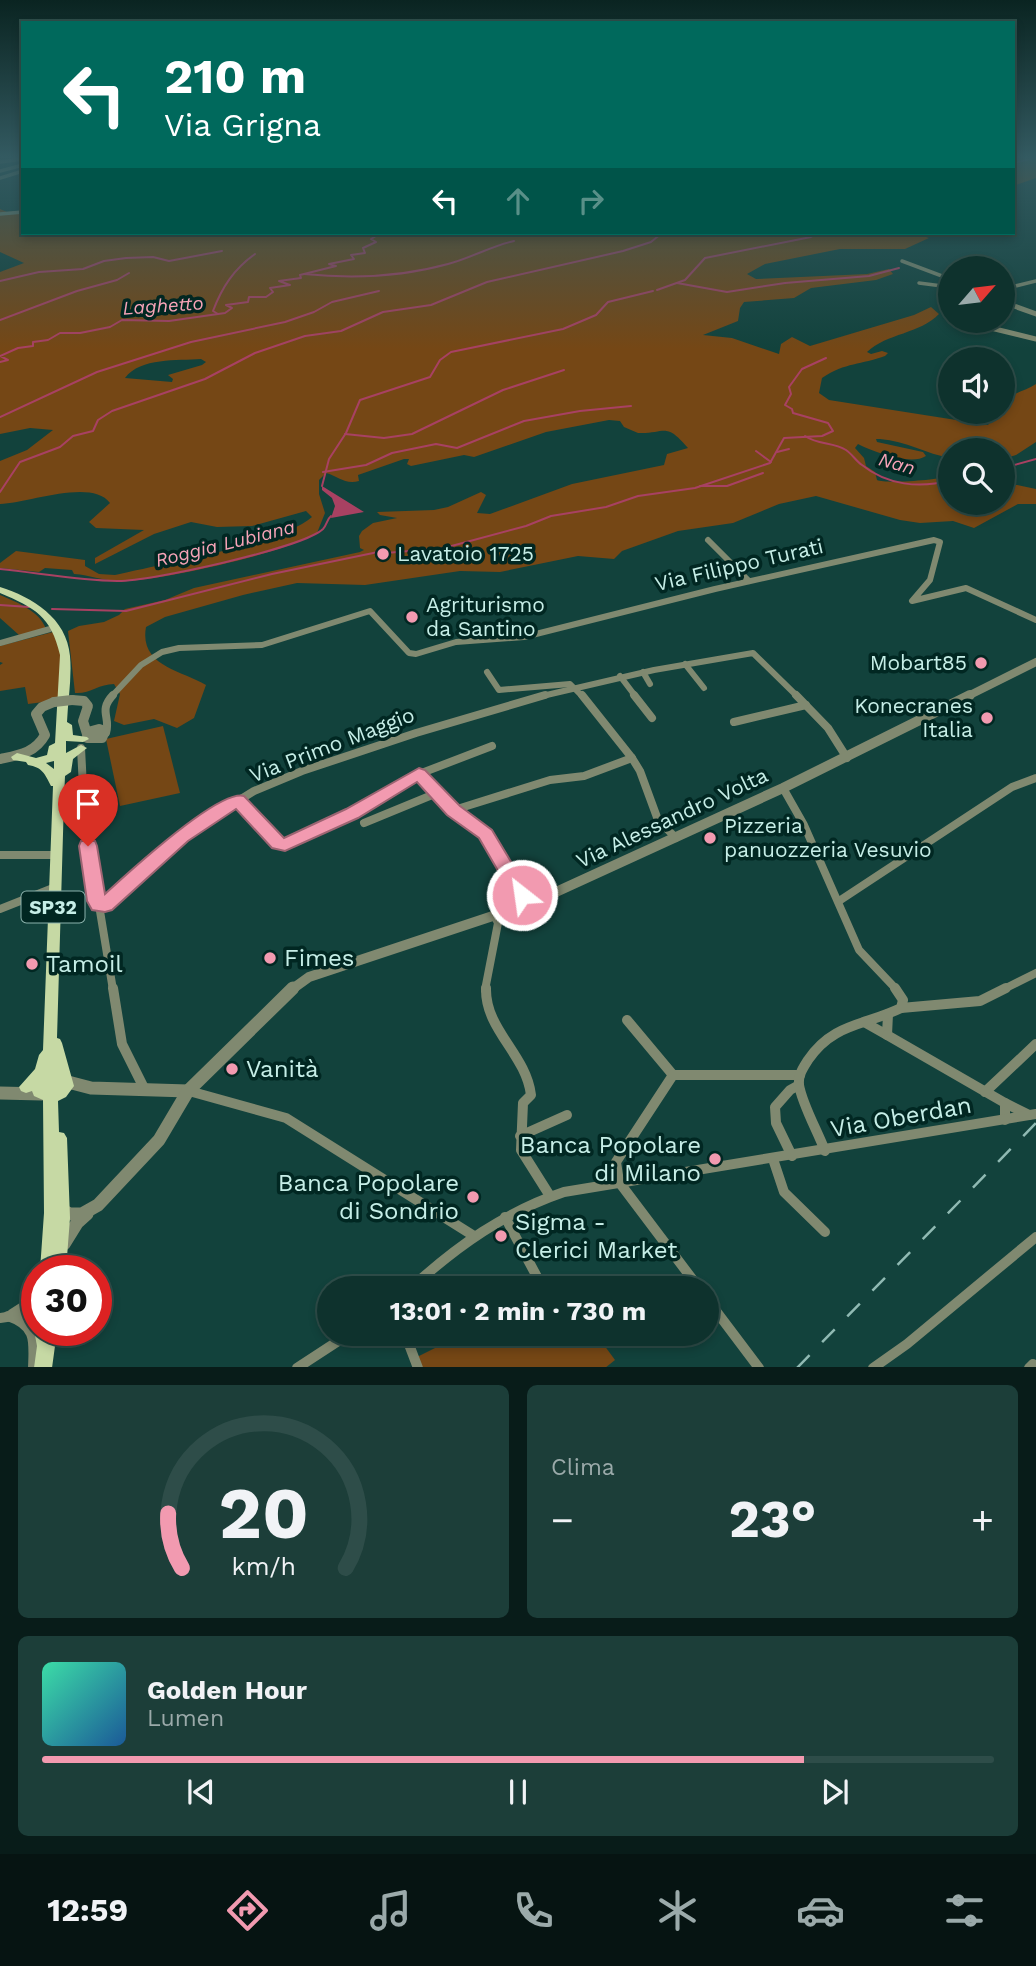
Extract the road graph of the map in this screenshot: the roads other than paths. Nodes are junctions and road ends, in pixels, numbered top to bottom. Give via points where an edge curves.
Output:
1 (902, 261) dead end
2 (938, 278) edge
3 (1036, 281) edge
4 (919, 283) dead end
5 (938, 285) edge
6 (1015, 286) edge
7 (1015, 306) edge
8 (1036, 314) edge
9 (1011, 333) edge
10 (1036, 339) edge
11 (708, 540) dead end
12 (750, 581) junction
13 (0, 590) edge
14 (1036, 620) edge
15 (52, 626) junction
16 (0, 643) edge
17 (1036, 662) edge
18 (685, 664) junction
19 (487, 672) dead end
20 (643, 672) junction
21 (620, 676) junction
22 (650, 684) dead end
23 (575, 686) junction
24 (704, 688) dead end
25 (806, 705) junction
26 (63, 707) junction
27 (652, 718) dead end
28 (734, 722) dead end
29 (91, 735) junction
30 (492, 746) dead end
31 (17, 757) junction
32 (632, 758) junction
33 (847, 758) junction
34 (0, 759) edge
35 (32, 762) junction
36 (419, 774) junction
37 (1036, 778) edge
38 (58, 788) junction
39 (783, 788) junction
40 (437, 793) junction
41 (238, 800) junction
42 (454, 810) junction
43 (364, 823) dead end
44 (676, 838) junction
45 (0, 855) edge
46 (54, 855) junction
47 (53, 888) junction
48 (839, 901) junction
49 (99, 905) junction
50 (528, 905) junction
51 (0, 909) edge
52 (495, 917) junction
53 (1036, 973) edge
54 (901, 1008) junction
55 (888, 1014) junction
56 (628, 1020) dead end
57 (863, 1022) junction
58 (887, 1035) junction
59 (53, 1043) junction
60 (1036, 1044) edge
61 (673, 1075) junction
62 (799, 1080) junction
63 (54, 1084) junction
64 (13, 1090) edge
65 (145, 1090) junction
66 (188, 1091) junction
67 (985, 1092) junction
68 (1005, 1103) junction
69 (567, 1115) dead end
70 (1033, 1115) edge
71 (1006, 1120) junction
72 (520, 1136) junction
73 (825, 1151) junction
74 (792, 1156) junction
75 (773, 1159) junction
76 (619, 1182) junction
77 (550, 1196) junction
78 (58, 1206) junction
79 (90, 1212) junction
80 (505, 1217) junction
81 (825, 1232) dead end
82 (474, 1236) junction
83 (1036, 1237) edge
84 (60, 1252) junction
85 (44, 1255) edge
86 (50, 1255) edge
87 (60, 1255) edge
88 (424, 1276) edge
89 (537, 1276) edge
90 (690, 1276) edge
91 (21, 1307) edge
92 (719, 1315) edge
93 (4, 1317) edge
94 (39, 1346) edge
95 (51, 1346) edge
96 (330, 1346) edge
97 (410, 1346) edge
98 (756, 1366) edge
99 (38, 1367) edge
100 (49, 1367) edge
101 (297, 1367) edge
102 (418, 1367) edge
103 (873, 1367) edge

1 - 2 street
3 - 6 street
4 - 5 street
7 - 8 street
9 - 10 street
11 - 12 street
12 - 14 street, Via Filippo Turati via 936,540 940,542 930,580 912,601 966,588
12 - 29 street, Via Filippo Turati via 524,637 456,642 416,654 409,653 368,611 268,643 179,648 141,665 109,697 104,711 108,729
13 - 15 main road, SP32 via 40,610
15 - 16 street
15 - 26 main road, SP32 via 61,635 65,655
17 - 33 street, Via Alessandro Volta
18 - 20 street
18 - 24 street
18 - 25 street via 753,653
19 - 23 street via 499,691
20 - 21 street
20 - 22 street
21 - 23 street
21 - 27 street
23 - 32 street
23 - 41 street, Via Primo Maggio via 489,708 311,768
25 - 28 street
25 - 33 street
26 - 29 main road via 68,738
26 - 29 street via 81,700 87,705 83,721
26 - 31 street via 41,707 36,718 45,735 42,743
26 - 35 main road via 53,757
26 - 38 main road, SP32
29 - 38 main road via 66,761
29 - 49 street via 85,827
30 - 36 street
31 - 34 street
31 - 35 main road
32 - 42 street via 584,776 550,780
32 - 44 street via 658,820
33 - 39 street, Via Alessandro Volta
35 - 38 main road via 51,771
36 - 40 street
36 - 41 street via 352,814 285,845
37 - 48 street via 1013,787
38 - 46 main road, SP32
39 - 44 street, Via Alessandro Volta
39 - 48 street
40 - 42 street
40 - 43 street
41 - 49 street, Via Primo Maggio via 182,836 115,898
42 - 50 street via 485,834
44 - 50 street, Via Alessandro Volta
45 - 46 street
46 - 47 main road, SP32
47 - 51 street
47 - 59 main road, SP32
48 - 54 street via 859,950 899,992
49 - 65 street via 122,1044
50 - 52 street, Via Alessandro Volta
52 - 66 street, Via Alessandro Volta via 309,977 289,991
52 - 72 street via 496,946 485,991 494,1023 531,1079
53 - 54 street via 980,1001
54 - 55 street
55 - 57 street
55 - 58 street
56 - 61 street
57 - 58 street
57 - 62 street via 819,1044
58 - 67 street
59 - 63 main road, SP32
59 - 64 main road via 46,1049 41,1072
60 - 67 street
61 - 62 street
61 - 76 street via 615,1162
62 - 73 street
62 - 74 street via 775,1107 776,1123
63 - 64 street
63 - 65 street
63 - 78 main road, SP32
63 - 78 main road, SP32
65 - 66 street
66 - 79 street, Via Alessandro Volta via 159,1140
66 - 82 street via 286,1118
67 - 68 street
68 - 70 street
68 - 71 street
69 - 72 street
70 - 71 street, Via Oberdan
71 - 73 street, Via Oberdan
72 - 77 street via 521,1150
73 - 74 street, Via Oberdan
74 - 75 street, Via Oberdan
75 - 76 street, Via Oberdan
75 - 81 street via 784,1192
76 - 77 street, Via Oberdan
76 - 90 street
77 - 80 street, Via Oberdan
78 - 79 street via 70,1214
78 - 84 main road, SP32
78 - 85 street via 48,1212
78 - 86 main road, SP32
79 - 84 street, Via Alessandro Volta via 77,1223
80 - 82 street, Via Oberdan
80 - 89 street
82 - 88 street, Via Oberdan
83 - 103 street
84 - 87 main road, SP32
91 - 93 street
92 - 98 street
94 - 99 main road
95 - 100 main road
96 - 101 street
97 - 102 street

